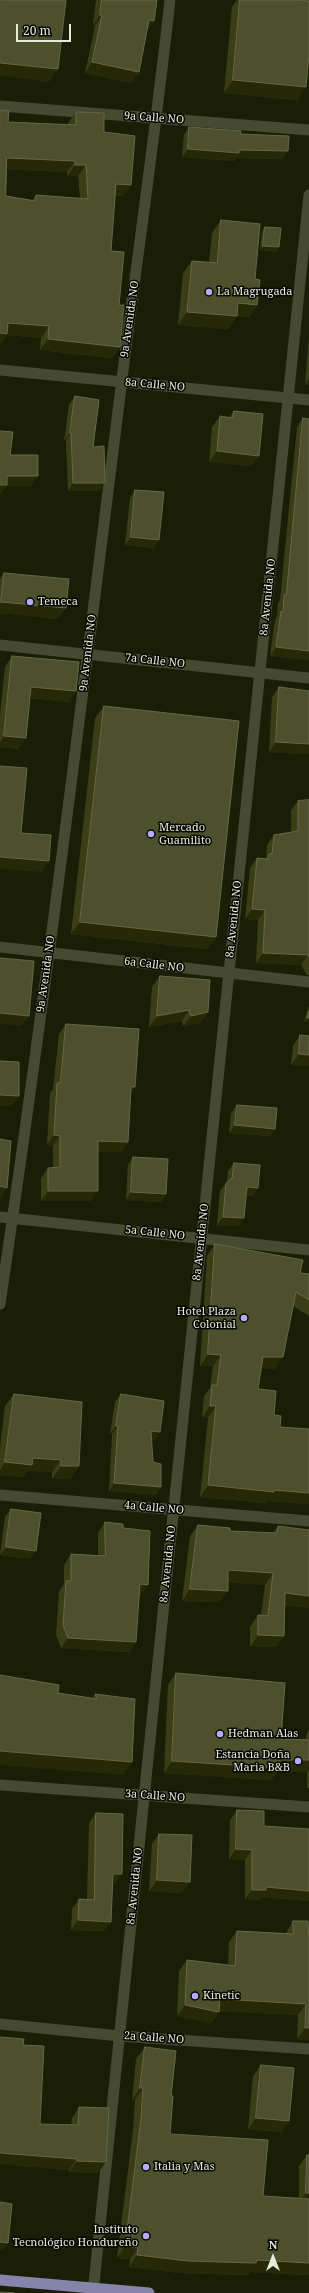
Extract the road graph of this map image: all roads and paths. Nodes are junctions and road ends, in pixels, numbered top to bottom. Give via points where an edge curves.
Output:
1 (170, 0) edge
2 (0, 106) edge
3 (157, 118) junction
4 (309, 130) edge
5 (309, 195) edge
6 (0, 370) edge
7 (121, 382) junction
8 (288, 398) junction
9 (309, 400) edge
10 (0, 645) edge
11 (88, 654) junction
12 (260, 672) junction
13 (309, 678) edge
14 (0, 947) edge
15 (49, 952) junction
16 (229, 974) junction
17 (309, 982) edge
18 (0, 1217) edge
19 (13, 1218) junction
20 (202, 1238) junction
21 (309, 1250) edge
22 (0, 1304) edge
23 (0, 1495) edge
24 (174, 1510) junction
25 (309, 1521) edge
26 (0, 1785) edge
27 (144, 1796) junction
28 (309, 1807) edge
29 (0, 2024) edge
30 (120, 2036) junction
31 (309, 2049) edge
32 (0, 2280) edge
33 (93, 2290) edge
34 (149, 2293) edge

1 - 3 street, 9a Avenida NO
2 - 3 street, 9a Calle NO
3 - 4 street, 9a Calle NO
3 - 7 street, 9a Avenida NO
5 - 8 street, 8a Avenida NO
6 - 7 street, 8a Calle NO
7 - 8 street, 8a Calle NO
7 - 11 street, 9a Avenida NO
8 - 9 street, 8a Calle NO
8 - 12 street, 8a Avenida NO
10 - 11 street, 7a Calle NO
11 - 12 street, 7a Calle NO
11 - 15 street, 9a Avenida NO
12 - 13 street, 7a Calle NO
12 - 16 street, 8a Avenida NO
14 - 15 street, 6a Calle NO
15 - 16 street, 6a Calle NO
15 - 19 street, 9a Avenida NO
16 - 17 street, 6a Calle NO
16 - 20 street, 8a Avenida NO
18 - 19 street, 5a Calle NO
19 - 20 street, 5a Calle NO
19 - 22 street, 9a Avenida NO
20 - 21 street, 5a Calle NO
20 - 24 street, 8a Avenida NO
23 - 24 street, 4a Calle NO
24 - 25 street, 4a Calle NO
24 - 27 street, 8a Avenida NO
26 - 27 street, 3a Calle NO
27 - 28 street, 3a Calle NO
27 - 30 street, 8a Avenida NO
29 - 30 street, 2a Calle NO
30 - 31 street, 2a Calle NO
30 - 33 street, 8a Avenida NO
32 - 33 main road
33 - 34 main road

